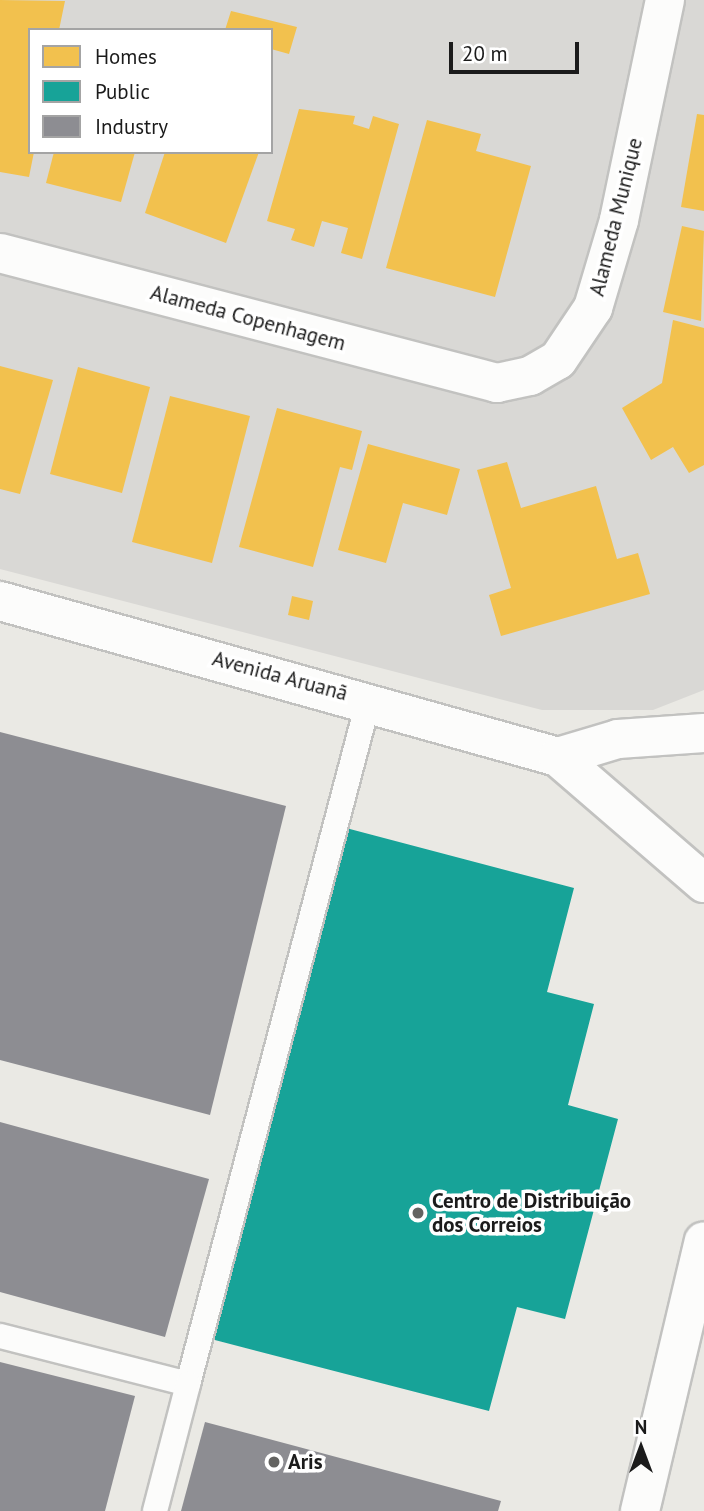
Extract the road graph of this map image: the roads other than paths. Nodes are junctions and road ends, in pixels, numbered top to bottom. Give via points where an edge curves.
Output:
1 (665, 0) edge
2 (0, 253) edge
3 (497, 383) joint
4 (0, 601) edge
5 (369, 699) junction
6 (704, 733) edge
7 (558, 757) junction
8 (704, 883) edge
9 (704, 1241) edge
10 (0, 1336) edge
11 (188, 1384) junction
12 (155, 1511) edge
13 (640, 1511) edge

1 - 3 street, Alameda Munique via 619,220 593,308 558,360 530,376
2 - 3 street, Alameda Copenhagem
4 - 5 street, Avenida Aruanã
5 - 7 street, Avenida Aruanã
5 - 11 lane
6 - 7 street via 618,739
7 - 8 street, Avenida Aruanã
9 - 13 street
10 - 11 lane
11 - 12 lane

